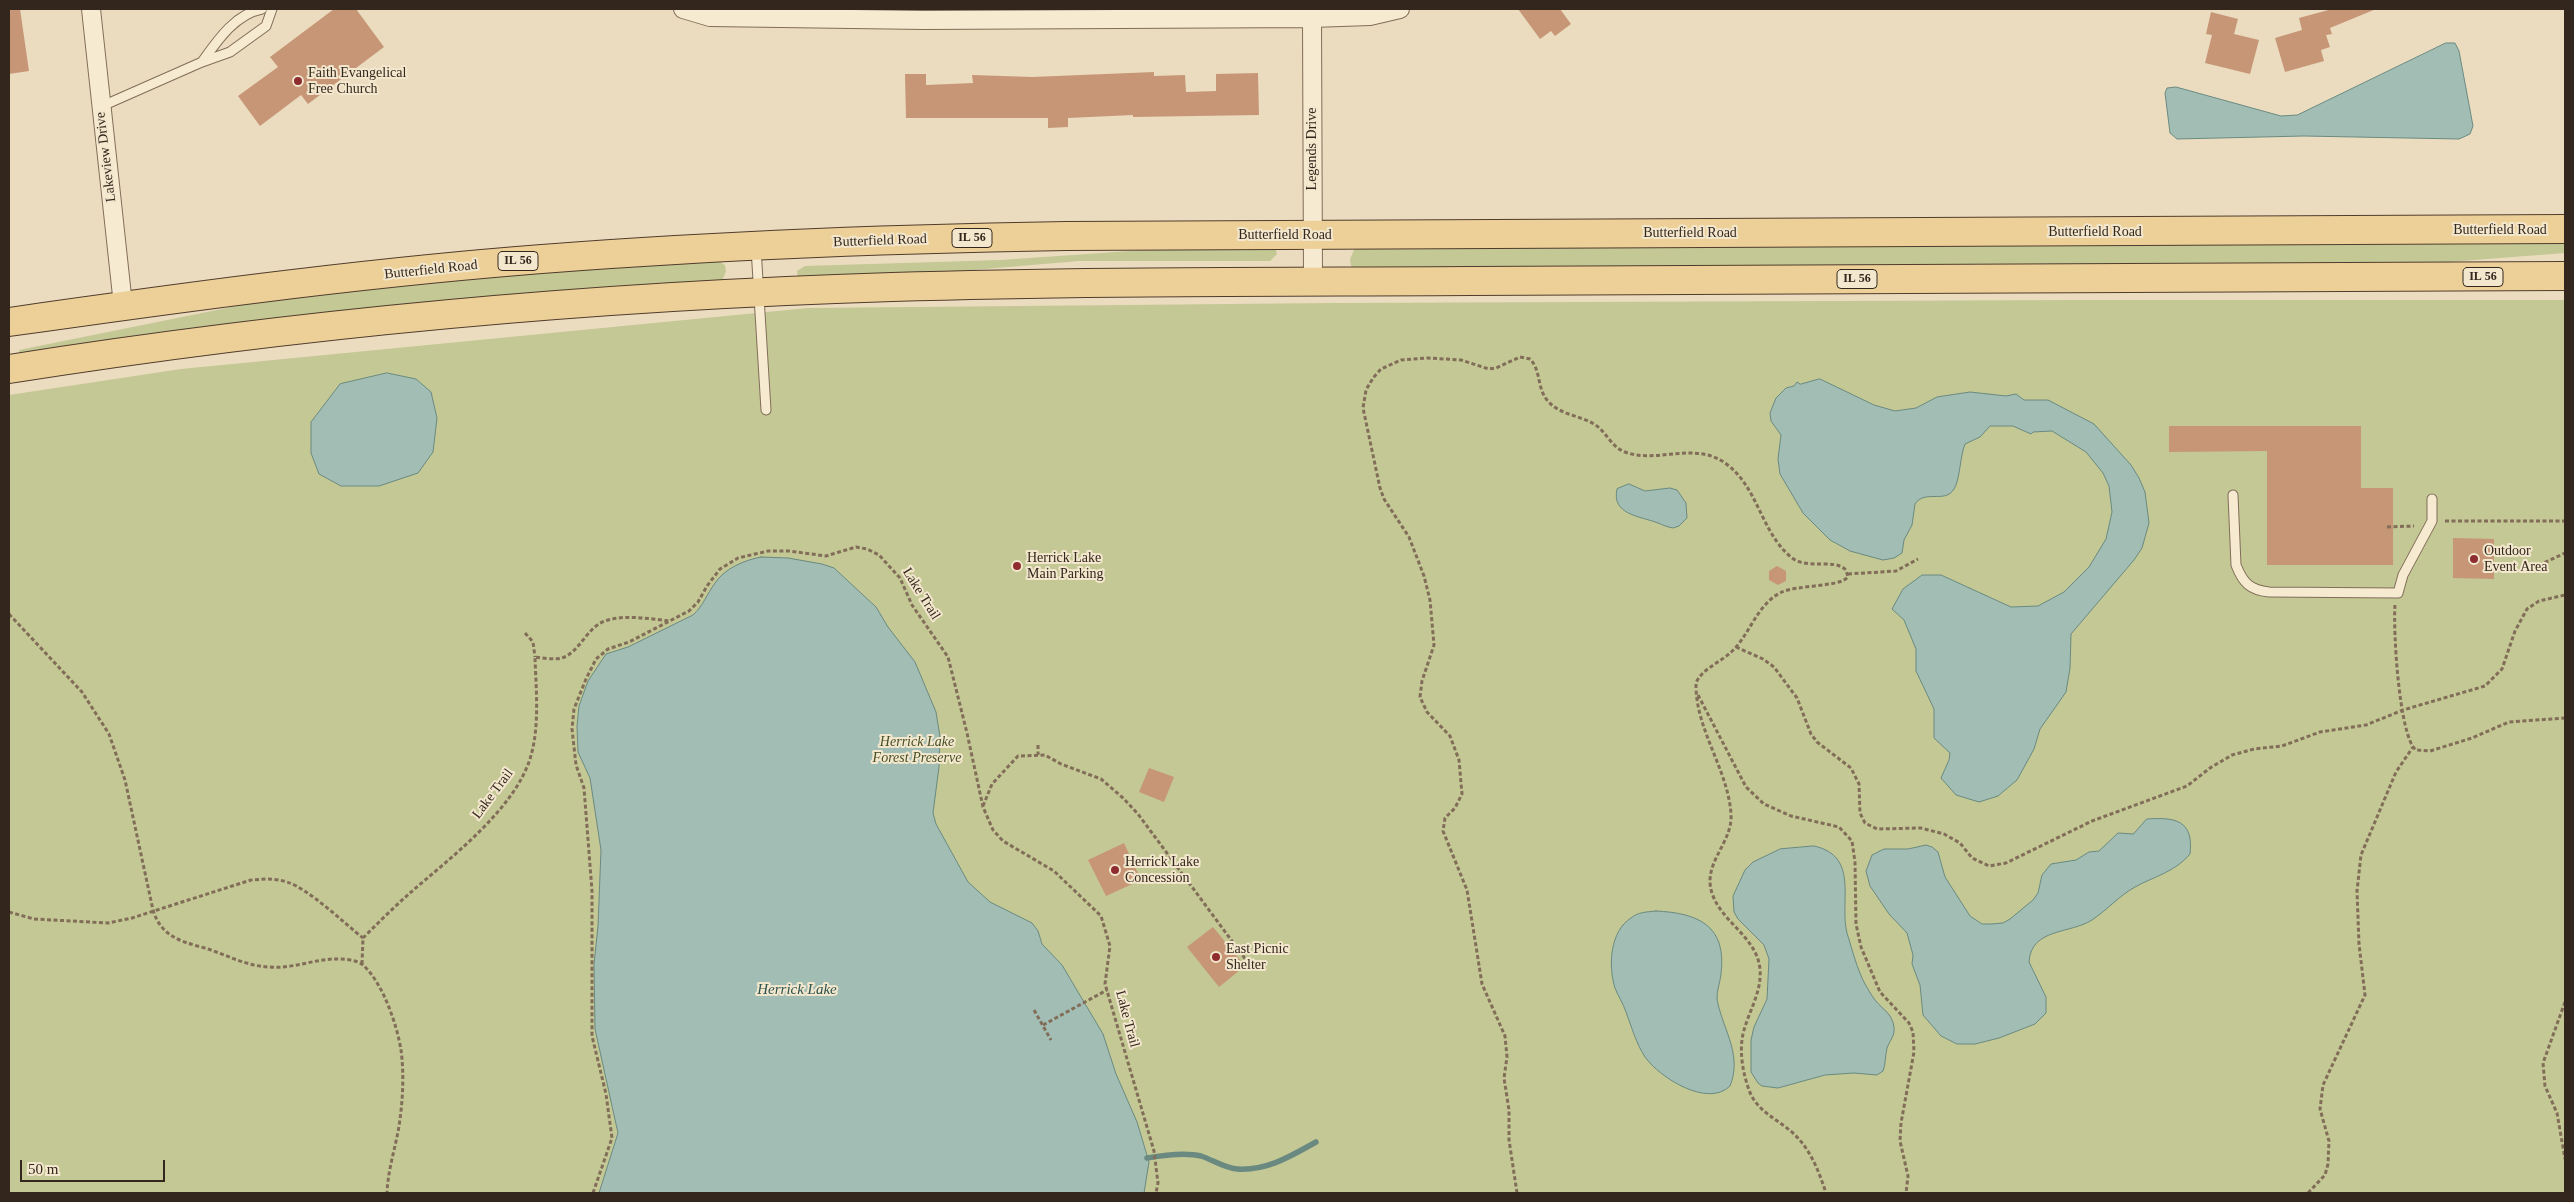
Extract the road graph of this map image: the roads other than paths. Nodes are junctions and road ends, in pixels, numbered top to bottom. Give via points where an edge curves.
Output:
1 (91, 9) edge
2 (262, 9) edge
3 (272, 9) edge
4 (682, 9) edge
5 (1400, 9) edge
6 (924, 14) edge
7 (1312, 18) junction
8 (202, 62) junction
9 (100, 107) junction
10 (2565, 229) edge
11 (1313, 234) junction
12 (756, 246) junction
13 (2565, 276) edge
14 (1313, 281) junction
15 (758, 293) junction
16 (123, 305) junction
17 (9, 322) edge
18 (9, 369) edge
19 (766, 410) dead end
20 (2233, 495) dead end
21 (2432, 499) dead end

1 - 9 street, Lakeview Drive
2 - 8 lane via 253,10 222,34
3 - 8 lane via 266,26 230,52
4 - 6 street via 710,16
5 - 7 street via 1370,16
6 - 7 street
7 - 11 street, Legends Drive
8 - 9 lane
9 - 16 street, Lakeview Drive
10 - 11 main road, Butterfield Road / IL 56
11 - 12 main road, Butterfield Road / IL 56 via 975,238
11 - 14 street, Legends Drive
12 - 15 lane
12 - 16 main road, Butterfield Road / IL 56 via 516,262 282,285
13 - 14 main road, IL 56
14 - 15 main road, IL 56 via 1006,284
15 - 18 main road, IL 56 via 598,303 317,329
15 - 19 lane
16 - 17 main road, Butterfield Road / IL 56
20 - 21 lane via 2236,565 2250,588 2269,592 2398,593 2403,575 2431,523

